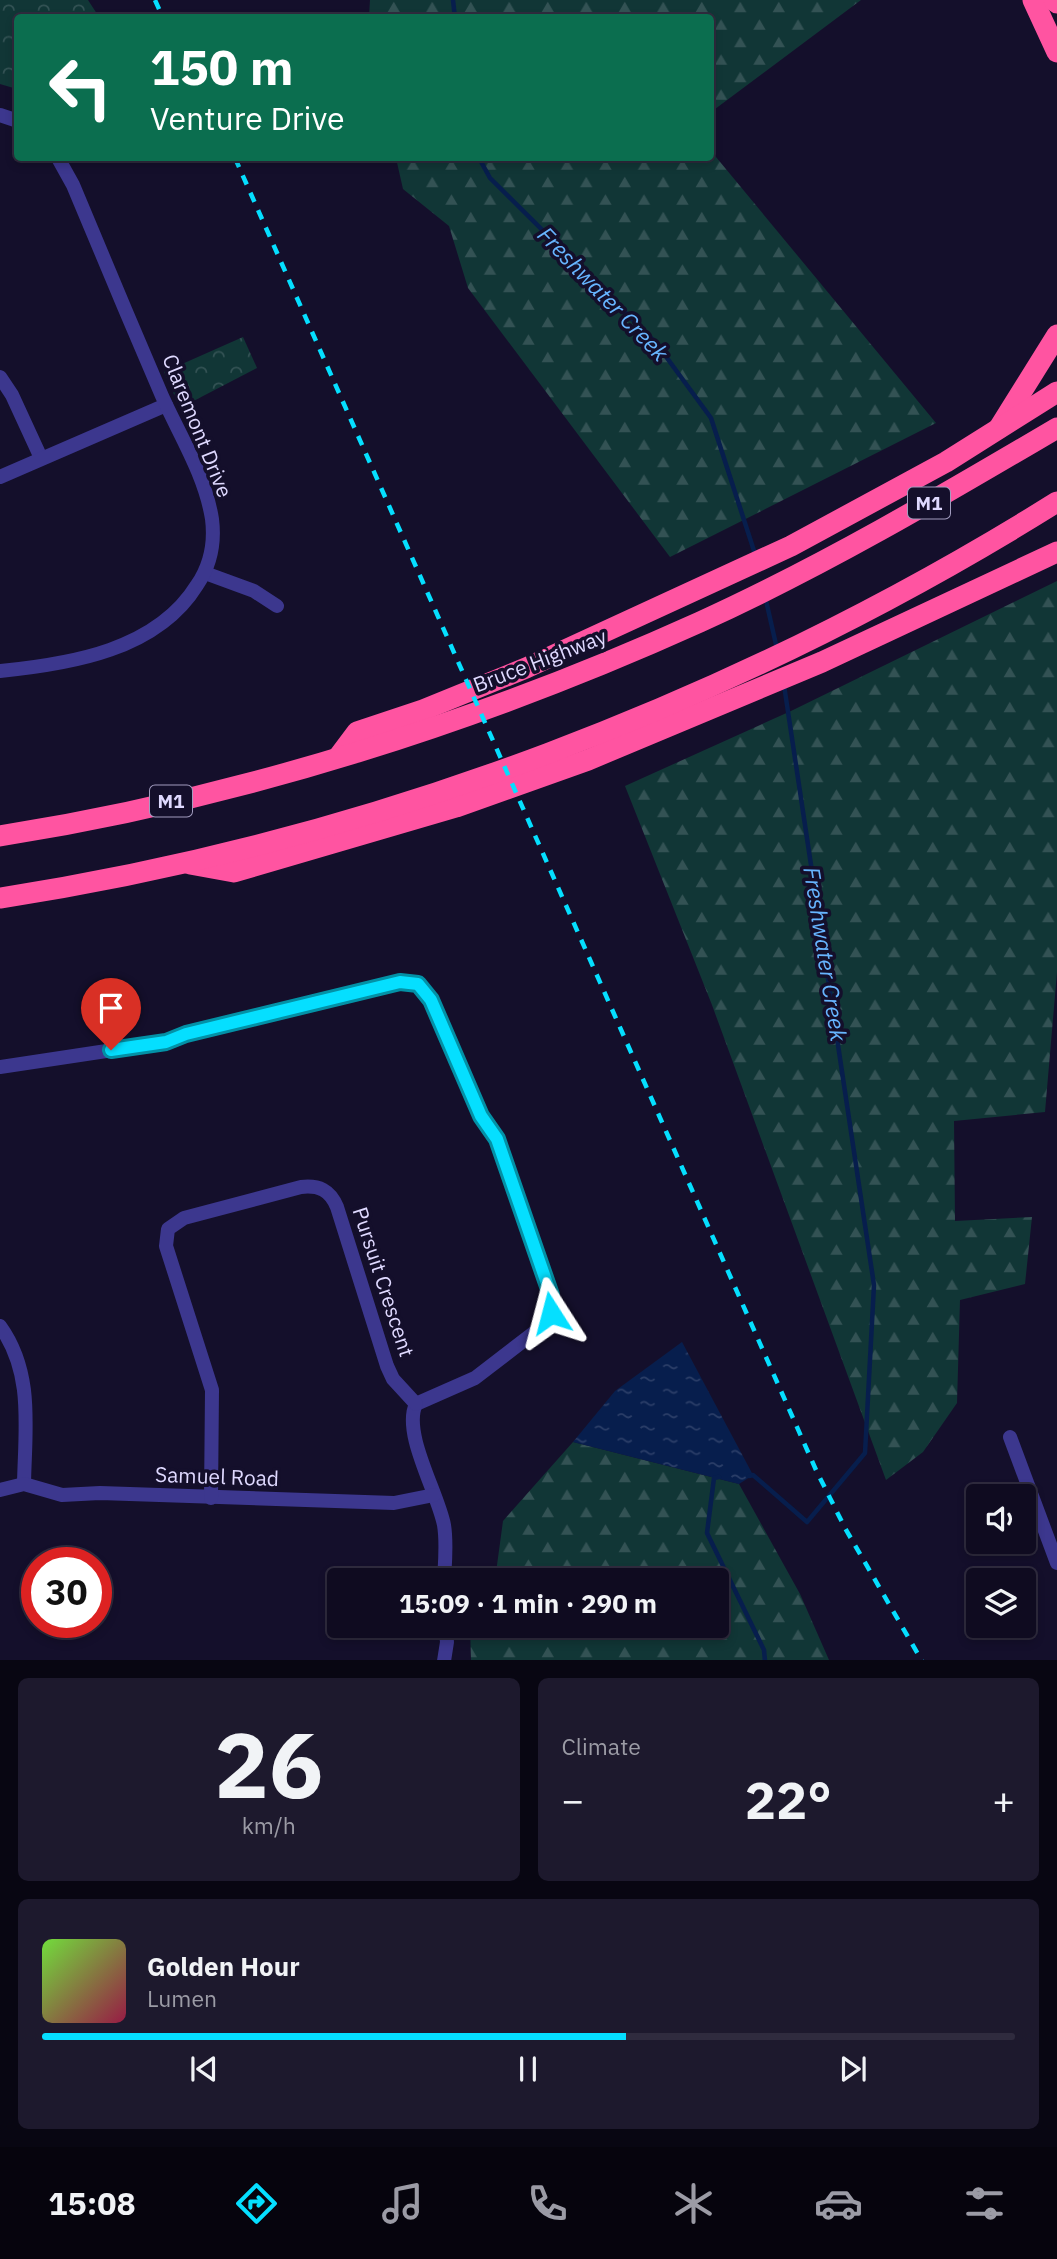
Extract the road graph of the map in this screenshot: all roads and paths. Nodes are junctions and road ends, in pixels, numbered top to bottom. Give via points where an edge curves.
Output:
1 (1033, 0) edge
2 (1057, 52) edge
3 (60, 161) edge
4 (1057, 335) edge
5 (0, 377) edge
6 (1057, 392) edge
7 (166, 405) junction
8 (1057, 428) edge
9 (997, 431) junction
10 (41, 458) junction
11 (0, 477) edge
12 (1057, 502) edge
13 (1057, 552) edge
14 (205, 573) junction
15 (277, 607) dead end
16 (0, 671) edge
17 (340, 756) junction
18 (0, 836) edge
19 (185, 863) junction
20 (0, 898) edge
21 (0, 1067) edge
22 (0, 1326) edge
23 (416, 1404) junction
24 (1010, 1437) dead end
25 (24, 1484) junction
26 (0, 1490) edge
27 (434, 1495) junction
28 (211, 1498) junction
29 (1057, 1563) edge
30 (444, 1568) edge
31 (446, 1638) edge
32 (444, 1660) edge

1 - 2 highway
3 - 7 street, Claremont Drive
4 - 9 highway
5 - 10 street
6 - 9 highway
7 - 10 street
7 - 14 street, Claremont Drive via 207,498 212,545
8 - 17 highway, Bruce Highway / M1 via 943,496 701,621 459,718
9 - 17 highway via 889,495 694,593 497,680 356,732
10 - 11 street
12 - 19 highway via 814,636 595,734 366,814
13 - 19 highway via 822,662 588,760 477,800 234,872
14 - 15 street via 254,591
14 - 16 street, Claremont Drive via 186,604 156,631 79,657
17 - 18 highway, Bruce Highway / M1 via 149,806
19 - 20 highway
21 - 23 street via 166,1042 400,982 422,987 481,1116 497,1139 552,1307 540,1328 475,1378
22 - 25 street via 24,1377
23 - 27 street via 414,1432
23 - 28 street, Pursuit Crescent via 389,1373 337,1207 325,1190 301,1187 178,1221 168,1229 166,1246 211,1383
24 - 29 street
25 - 26 street
25 - 28 street, Samuel Road via 62,1495
27 - 28 street, Samuel Road via 394,1503
27 - 30 street via 445,1534
31 - 32 street

